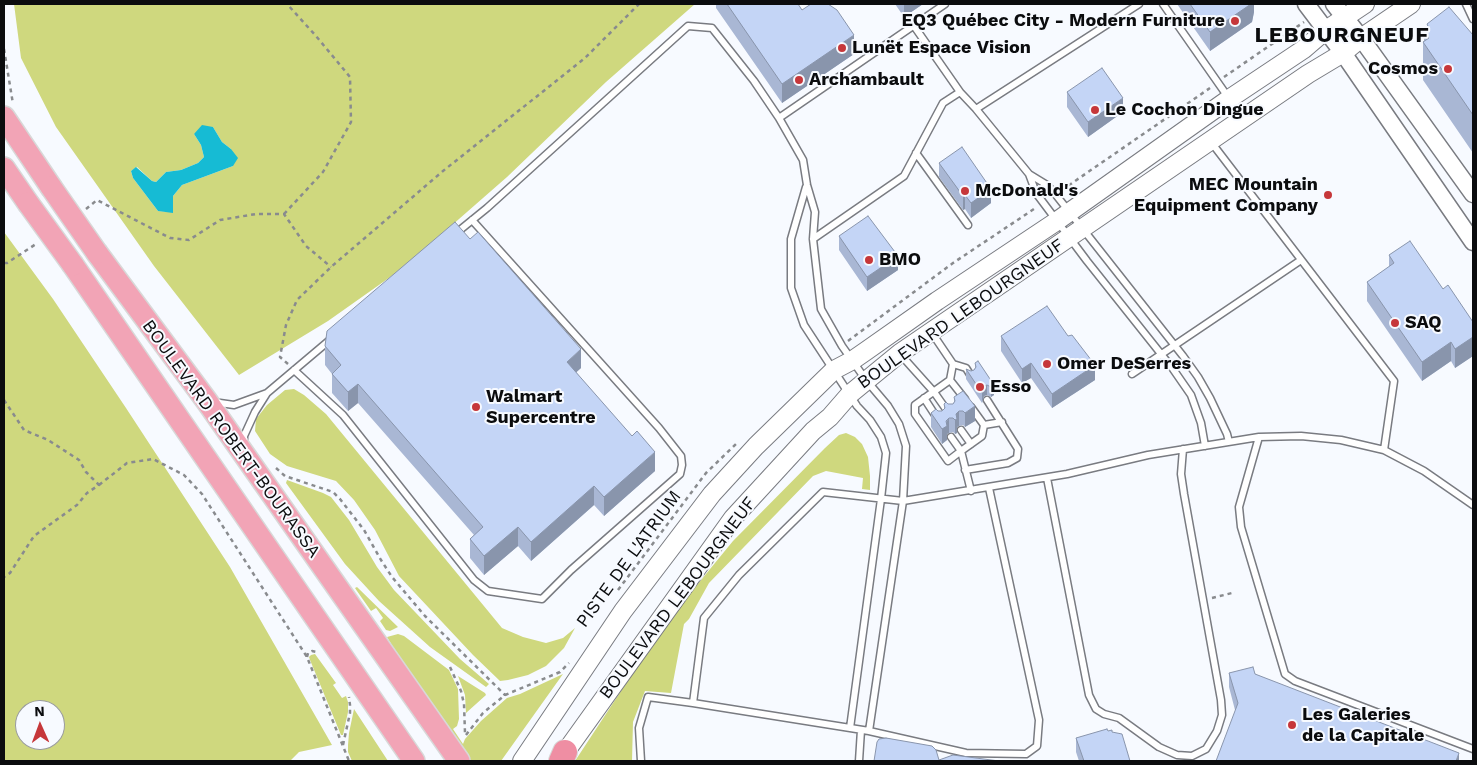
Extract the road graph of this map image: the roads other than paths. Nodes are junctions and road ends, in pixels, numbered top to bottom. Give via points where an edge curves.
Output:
1 (945, 4) edge
2 (1139, 4) edge
3 (1163, 4) edge
4 (1306, 4) edge
5 (1334, 4) edge
6 (1365, 4) edge
7 (1411, 4) edge
8 (1466, 4) edge
9 (1346, 18) junction
10 (1473, 19) edge
11 (914, 26) junction
12 (1326, 30) junction
13 (1361, 38) junction
14 (1343, 53) junction
15 (960, 92) junction
16 (1229, 99) junction
17 (976, 109) junction
18 (9, 114) edge
19 (779, 118) junction
20 (1210, 141) junction
21 (916, 153) junction
22 (4, 168) edge
23 (1029, 174) junction
24 (806, 185) junction
25 (1473, 194) edge
26 (1063, 216) junction
27 (472, 220) junction
28 (968, 225) dead end
29 (1076, 233) junction
30 (450, 239) edge
31 (813, 239) junction
32 (1473, 242) edge
33 (1301, 260) junction
34 (339, 332) edge
35 (931, 332) junction
36 (1174, 346) junction
37 (900, 353) junction
38 (1161, 354) junction
39 (853, 360) junction
40 (953, 364) junction
41 (294, 370) junction
42 (834, 370) junction
43 (1132, 374) dead end
44 (971, 376) edge
45 (866, 380) junction
46 (950, 380) junction
47 (934, 392) junction
48 (267, 393) junction
49 (850, 394) junction
50 (924, 398) junction
51 (206, 400) junction
52 (987, 400) dead end
53 (950, 414) edge
54 (940, 421) edge
55 (1002, 422) junction
56 (984, 425) junction
57 (961, 430) dead end
58 (951, 437) dead end
59 (1259, 437) junction
60 (1229, 442) junction
61 (971, 444) junction
62 (1205, 446) junction
63 (1183, 449) junction
64 (1384, 450) junction
65 (961, 451) junction
66 (247, 459) junction
67 (965, 470) junction
68 (1047, 478) junction
69 (989, 488) junction
70 (971, 491) junction
71 (881, 499) junction
72 (903, 501) junction
73 (1473, 505) edge
74 (693, 703) junction
75 (850, 728) junction
76 (861, 730) junction
77 (869, 731) junction
78 (1473, 748) edge
79 (561, 758) edge
80 (414, 761) edge
81 (459, 761) edge
82 (522, 761) edge
83 (641, 761) edge
84 (859, 761) edge

1 - 11 lane
2 - 17 lane
3 - 16 lane
4 - 12 street
5 - 9 street
6 - 9 main road, BOULEVARD LEBOURGNEUF
7 - 13 main road, BOULEVARD LEBOURGNEUF
8 - 10 lane
9 - 12 main road, BOULEVARD LEBOURGNEUF
9 - 13 street
11 - 15 lane
11 - 19 lane
12 - 14 street
12 - 16 main road, BOULEVARD LEBOURGNEUF via 1304,49
13 - 14 main road, BOULEVARD LEBOURGNEUF
13 - 25 street
14 - 20 main road, BOULEVARD LEBOURGNEUF
14 - 32 street
15 - 17 lane
15 - 21 lane via 943,104
16 - 26 main road, BOULEVARD LEBOURGNEUF
17 - 23 lane
18 - 51 highway, BOULEVARD ROBERT-BOURASSA, bridge via 51,187
19 - 24 lane via 803,160
19 - 27 lane via 712,28 688,26
20 - 29 main road, BOULEVARD LEBOURGNEUF
20 - 33 lane
21 - 28 lane
21 - 31 lane via 904,176
22 - 80 highway, BOULEVARD ROBERT-BOURASSA, bridge
23 - 26 lane via 1036,193
23 - 26 lane via 1047,185
24 - 31 lane via 815,212
24 - 42 lane via 791,239 791,288 804,324
26 - 29 lane
26 - 29 lane
26 - 39 main road, BOULEVARD LEBOURGNEUF
27 - 30 lane
27 - 41 lane via 681,456 680,474 542,599 488,590 474,580 343,415
29 - 35 main road, BOULEVARD LEBOURGNEUF
29 - 36 lane
29 - 38 lane via 1087,261
31 - 39 lane via 821,309
33 - 36 lane
33 - 64 lane via 1394,381
34 - 41 lane
35 - 37 main road, BOULEVARD LEBOURGNEUF
35 - 40 lane
36 - 38 lane
36 - 60 lane via 1198,377
37 - 45 main road, BOULEVARD LEBOURGNEUF
37 - 47 lane
38 - 43 lane
38 - 62 lane via 1191,395
39 - 42 main road, BOULEVARD LEBOURGNEUF
39 - 45 lane
40 - 44 lane via 966,368
40 - 46 lane
41 - 48 lane
42 - 49 lane
42 - 82 main road, BOULEVARD LEBOURGNEUF via 712,494 623,610
45 - 49 main road, BOULEVARD LEBOURGNEUF
45 - 72 lane via 888,406 906,446
46 - 47 lane
46 - 56 lane
47 - 50 lane
47 - 53 lane
48 - 51 lane via 234,404
48 - 66 lane via 244,436
49 - 71 lane via 881,437 886,453
49 - 79 main road, BOULEVARD LEBOURGNEUF via 733,518
50 - 54 lane
50 - 65 lane via 915,405 915,414 948,461
51 - 66 highway, BOULEVARD ROBERT-BOURASSA
52 - 55 lane
55 - 56 lane
55 - 67 lane via 1018,449 1017,458 1008,463
56 - 61 lane via 982,436
57 - 61 lane
58 - 65 lane
59 - 60 lane
59 - 64 lane via 1302,436 1341,440
59 - 78 lane via 1239,506 1240,527 1285,674 1295,681
60 - 62 lane
61 - 65 lane
62 - 63 lane
63 - 68 lane
63 - 68 lane via 1181,474 1222,715 1206,749 1192,756 1177,755 1159,747 1119,718 1096,709 1089,695
64 - 73 lane via 1424,470
65 - 67 lane
66 - 81 highway, BOULEVARD ROBERT-BOURASSA
67 - 70 lane
68 - 69 lane
69 - 70 lane
69 - 77 lane via 1039,720 1037,746 1026,754 966,753
70 - 72 lane
71 - 72 lane
71 - 74 lane via 823,492 739,575 704,618
71 - 75 lane
72 - 77 lane
74 - 75 lane
74 - 83 lane via 648,697 639,728
75 - 76 lane
76 - 77 lane
76 - 84 lane

